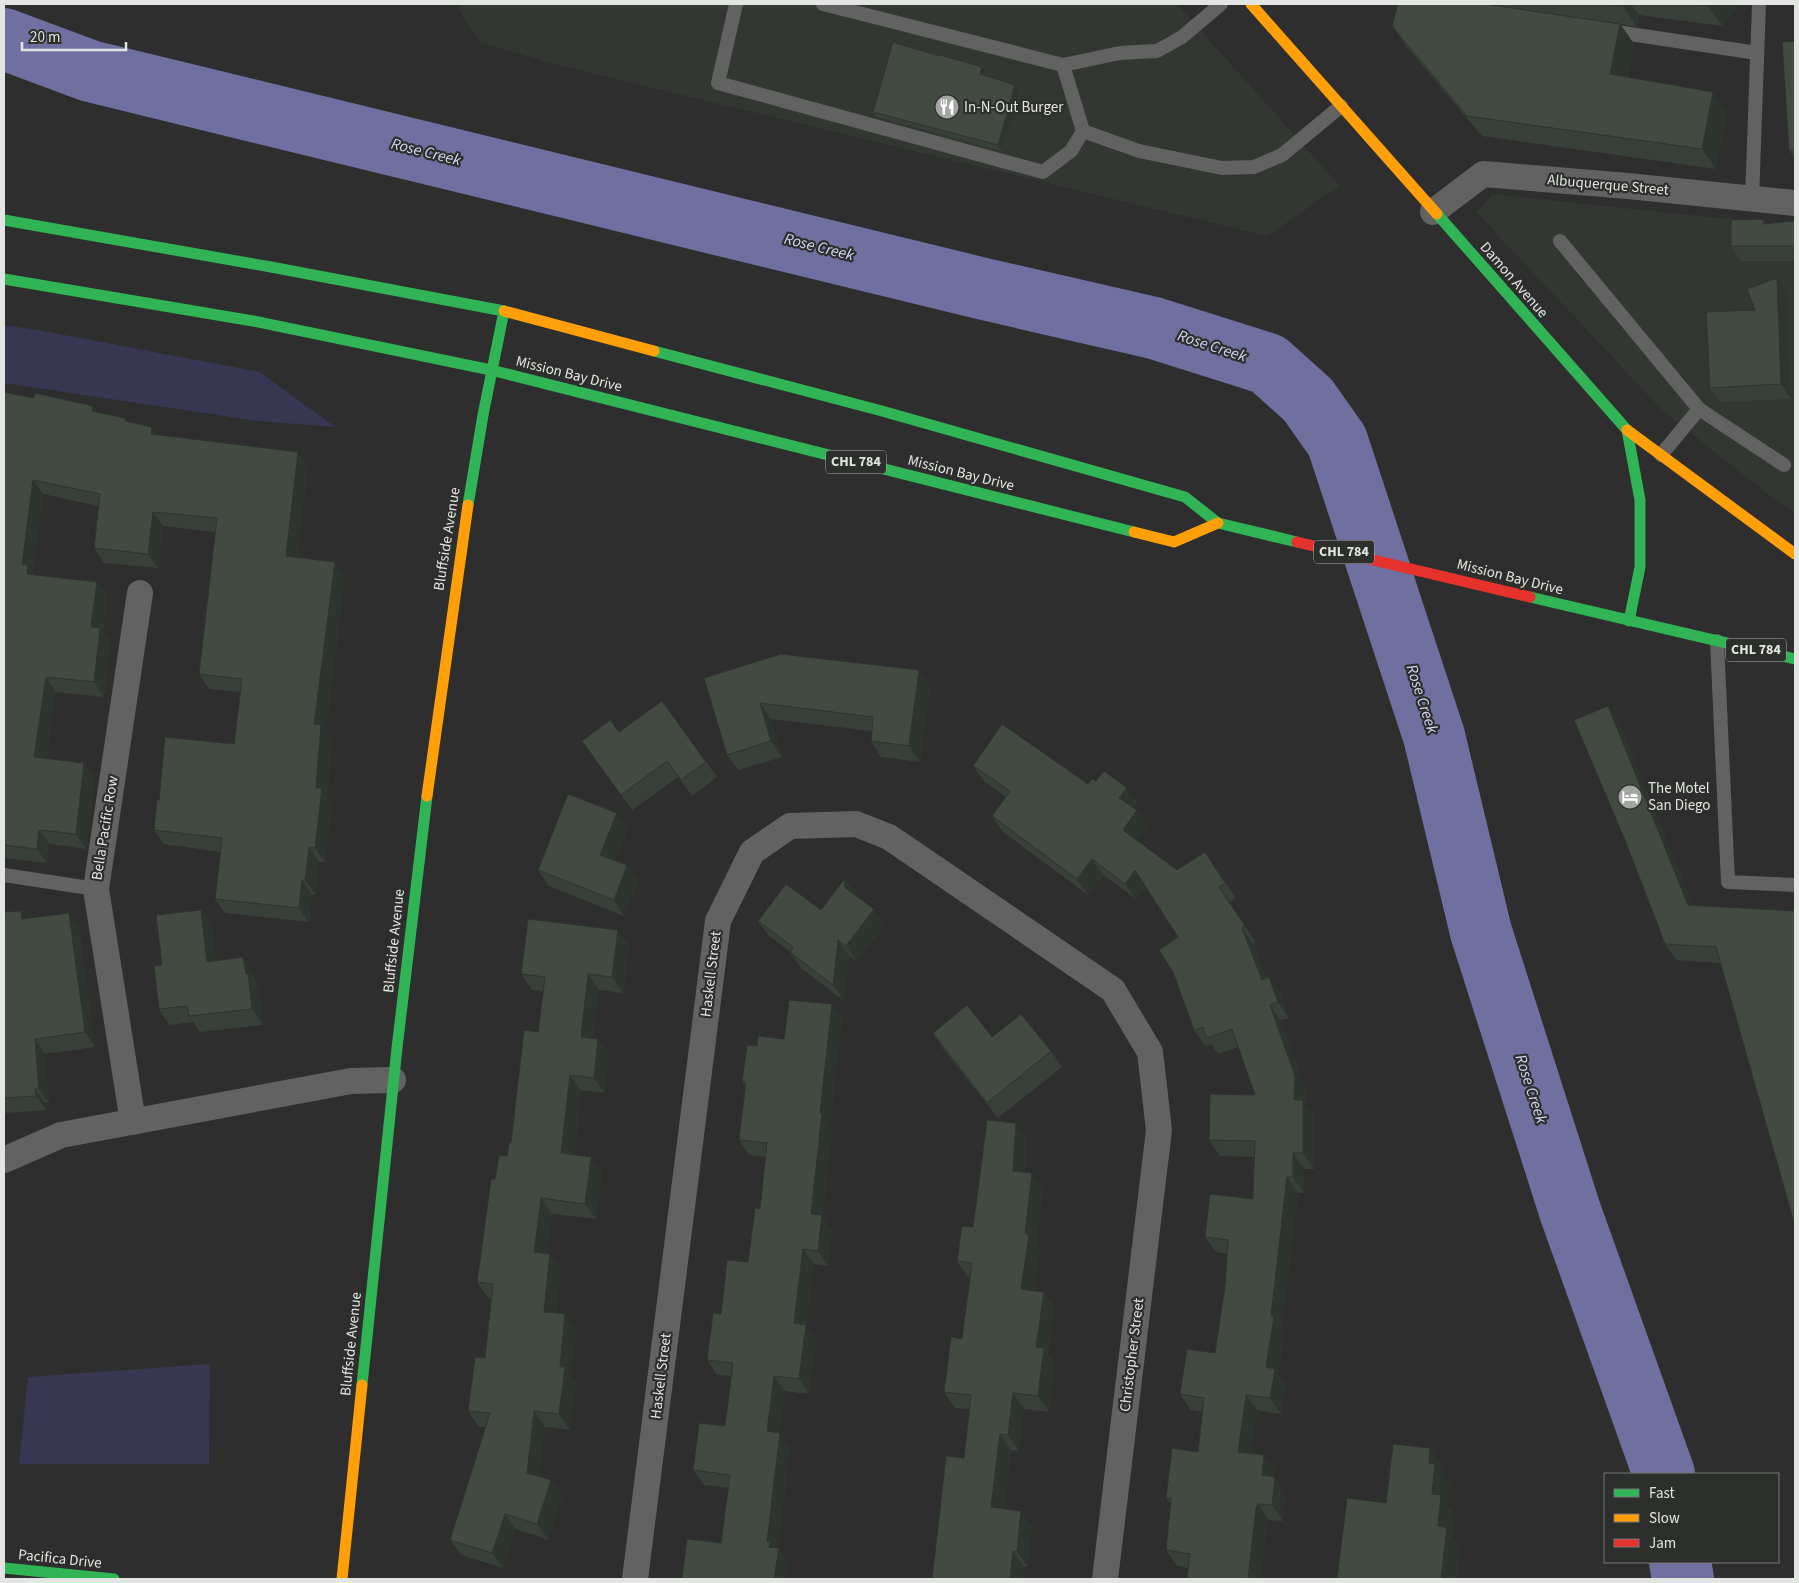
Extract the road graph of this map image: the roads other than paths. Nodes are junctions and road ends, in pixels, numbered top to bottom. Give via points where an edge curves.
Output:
1 (736, 4) edge
2 (823, 4) edge
3 (1220, 4) edge
4 (1252, 4) edge
5 (1759, 4) edge
6 (1593, 29) edge
7 (1757, 53) junction
8 (1063, 65) junction
9 (1341, 106) junction
10 (1083, 131) junction
11 (1752, 199) junction
12 (1795, 203) edge
13 (1434, 212) junction
14 (4, 220) edge
15 (1560, 241) dead end
16 (4, 279) edge
17 (504, 311) junction
18 (491, 370) junction
19 (1699, 409) junction
20 (1627, 430) junction
21 (1660, 455) junction
22 (1784, 465) dead end
23 (1218, 522) junction
24 (1794, 552) edge
25 (140, 593) dead end
26 (1629, 622) junction
27 (1717, 641) junction
28 (1795, 659) edge
29 (4, 875) edge
30 (1795, 885) edge
31 (96, 889) junction
32 (393, 1080) junction
33 (133, 1122) junction
34 (1159, 1130) joint
35 (4, 1160) edge
36 (4, 1568) edge
37 (114, 1579) edge
38 (342, 1579) edge
39 (635, 1579) edge
40 (1105, 1579) edge

1 - 10 lane via 718,83 1043,172 1071,151
2 - 8 lane
3 - 8 lane via 1182,37 1157,51 1120,53
4 - 9 main road, Damon Avenue
5 - 7 lane
6 - 7 lane
7 - 11 lane
8 - 10 lane
9 - 10 lane via 1282,155 1254,168 1222,168 1139,152
9 - 13 main road, Damon Avenue
11 - 12 street, Albuquerque Street
11 - 13 street, Albuquerque Street via 1483,174
13 - 20 main road, Damon Avenue
14 - 17 main road, Mission Bay Drive via 271,266
15 - 19 lane
16 - 18 main road, Mission Bay Drive via 253,321
17 - 18 main road, Bluffside Avenue
17 - 23 main road, Mission Bay Drive / CHL 784 via 882,411 1185,497
18 - 23 main road, Mission Bay Drive / CHL 784 via 1174,542
18 - 32 main road, Bluffside Avenue via 462,538 420,847
19 - 21 lane
19 - 22 lane
20 - 21 main road, Damon Avenue
20 - 26 main road via 1640,500 1640,567
21 - 24 main road, Damon Avenue
23 - 26 main road, Mission Bay Drive / CHL 784
25 - 31 street, Bella Pacific Row
26 - 27 main road, Mission Bay Drive / CHL 784
27 - 28 main road, Mission Bay Drive / CHL 784
27 - 30 lane via 1728,882
29 - 31 lane
31 - 33 street, Bella Pacific Row
32 - 33 street via 351,1081
32 - 38 main road, Bluffside Avenue
33 - 35 street via 61,1135
34 - 39 street, Haskell Street via 1150,1052 1112,990 889,837 856,824 790,826 752,852 718,922
34 - 40 street, Christopher Street
36 - 37 main road, Pacifica Drive

